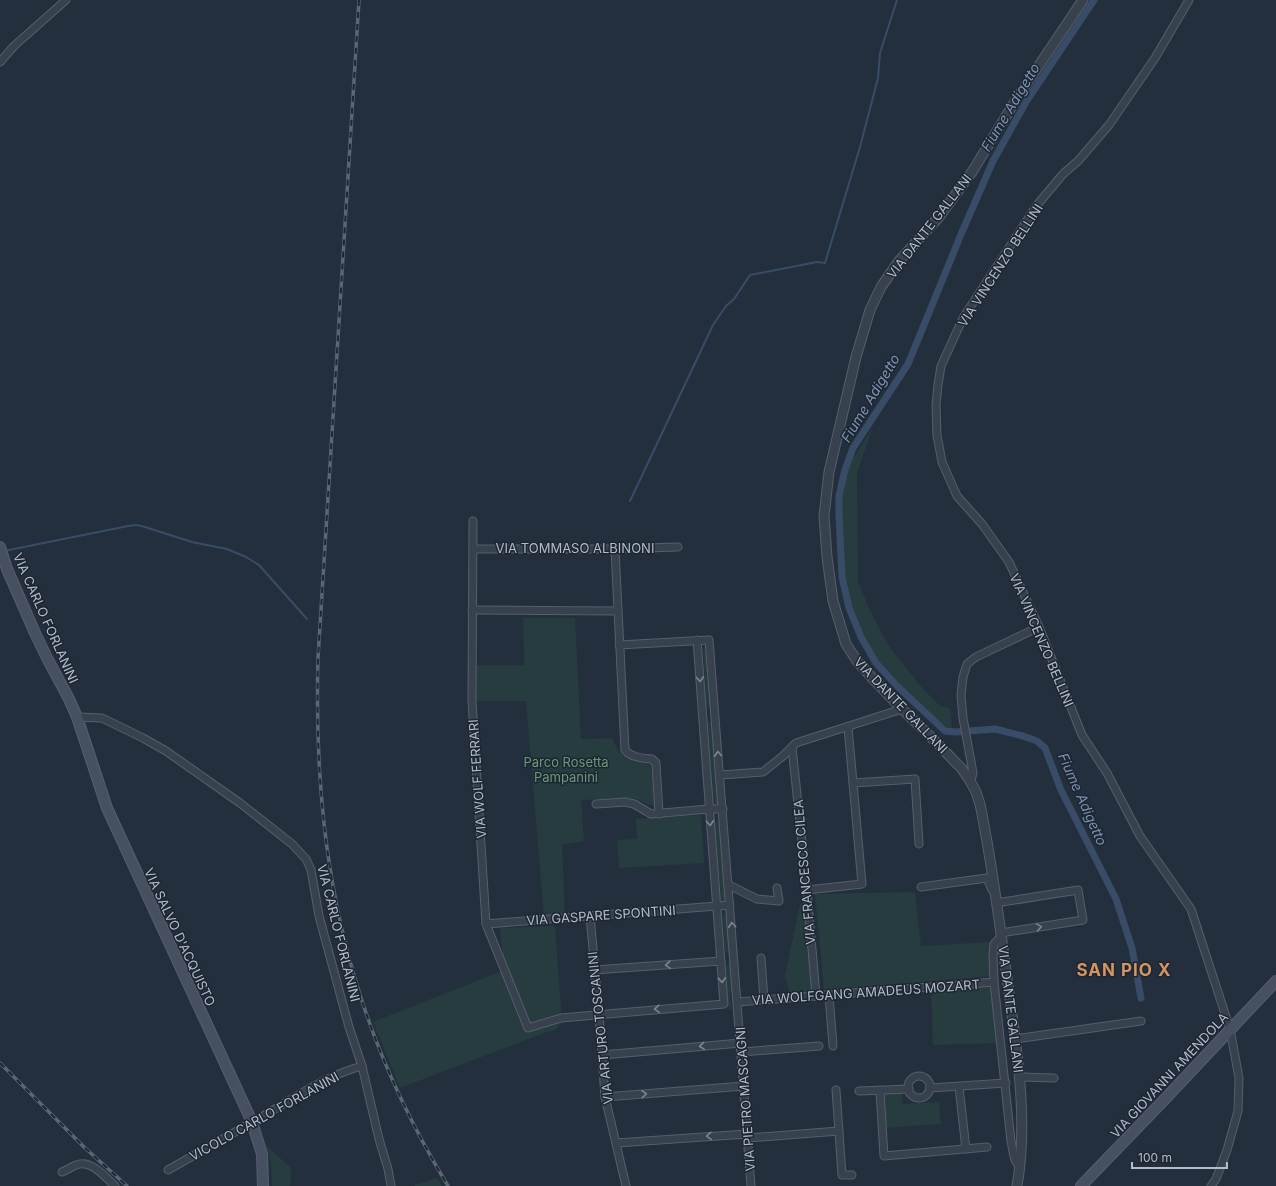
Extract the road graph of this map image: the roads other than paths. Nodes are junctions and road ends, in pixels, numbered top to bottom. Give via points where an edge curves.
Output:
1 (66, 0) edge
2 (1083, 0) edge
3 (1189, 0) edge
4 (0, 62) edge
5 (473, 521) dead end
6 (678, 547) dead end
7 (473, 549) junction
8 (615, 549) junction
9 (1, 551) edge
10 (472, 610) junction
11 (618, 611) junction
12 (1039, 627) junction
13 (697, 640) junction
14 (619, 644) junction
15 (69, 699) joint
16 (902, 709) junction
17 (715, 713) junction
18 (702, 714) junction
19 (76, 717) junction
20 (848, 727) junction
21 (792, 747) junction
22 (720, 775) junction
23 (970, 779) junction
24 (853, 783) junction
25 (596, 804) dead end
26 (709, 809) junction
27 (723, 809) junction
28 (659, 814) junction
29 (919, 844) dead end
30 (729, 885) junction
31 (921, 887) dead end
32 (777, 888) dead end
33 (808, 890) junction
34 (996, 903) junction
35 (730, 905) junction
36 (716, 906) junction
37 (590, 916) junction
38 (486, 924) junction
39 (1001, 936) junction
40 (720, 958) junction
41 (761, 958) dead end
42 (735, 964) junction
43 (594, 970) junction
44 (1276, 980) edge
45 (994, 982) junction
46 (828, 995) junction
47 (816, 996) junction
48 (764, 1000) junction
49 (738, 1002) junction
50 (600, 1014) junction
51 (1141, 1021) dead end
52 (1230, 1029) junction
53 (1016, 1039) junction
54 (741, 1043) junction
55 (819, 1046) dead end
56 (833, 1046) dead end
57 (741, 1052) junction
58 (602, 1055) junction
59 (362, 1066) junction
60 (1020, 1077) junction
61 (1054, 1078) dead end
62 (1006, 1083) junction
63 (744, 1086) junction
64 (959, 1087) junction
65 (930, 1088) junction
66 (909, 1089) junction
67 (836, 1090) dead end
68 (859, 1091) dead end
69 (880, 1091) junction
70 (605, 1097) junction
71 (252, 1122) junction
72 (839, 1131) junction
73 (748, 1136) junction
74 (616, 1143) junction
75 (988, 1147) dead end
76 (966, 1149) junction
77 (1020, 1166) junction
78 (168, 1170) dead end
79 (62, 1172) dead end
80 (852, 1175) dead end
81 (115, 1186) edge
82 (263, 1186) edge
83 (391, 1186) edge
84 (626, 1186) edge
85 (751, 1186) edge
86 (1016, 1186) edge
87 (1081, 1186) edge
88 (1211, 1186) edge

1 - 4 street via 14,46
2 - 16 street, VIA DANTE GALLANI via 1017,98 972,172 939,217 899,261 881,287 870,310 856,357 829,472 824,516 832,601 846,644 857,661
3 - 12 street, VIA VINCENZO BELLINI via 1155,58 1109,126 1037,205 963,318 941,366 936,405 937,435 942,462 958,496 1009,562
5 - 7 street, VIA WOLF FERRARI
6 - 8 street, VIA TOMMASO ALBINONI
7 - 8 street, VIA TOMMASO ALBINONI
7 - 10 street, VIA WOLF FERRARI
8 - 11 street
9 - 15 main road, VIA CARLO FORLANINI via 47,658
10 - 11 street
10 - 38 street, VIA WOLF FERRARI via 472,701
11 - 14 street
12 - 23 street via 976,657 967,664 961,695 973,773
12 - 52 street, VIA VINCENZO BELLINI via 1082,735 1107,773 1140,836 1190,909
13 - 14 street
13 - 17 street, VIA PIETRO MASCAGNI via 709,640
13 -> 18 street
14 - 28 street via 625,750 637,757 652,759 656,763
15 - 19 main road, VIA SALVO D'ACQUISTO
16 - 20 street
16 - 23 street, VIA DANTE GALLANI
17 - 18 street
22 -> 17 street, VIA PIETRO MASCAGNI
18 - 26 street
19 - 59 street, VIA CARLO FORLANINI via 102,718 166,751 240,803 302,854 311,870 319,916
19 - 71 main road, VIA SALVO D'ACQUISTO via 107,808
20 - 21 street via 796,743
20 - 24 street
21 - 22 street via 763,772
21 - 33 street, VIA FRANCESCO CILEA
22 - 27 street, VIA PIETRO MASCAGNI
23 - 34 street, VIA DANTE GALLANI via 980,804
24 - 29 street via 915,779
24 - 33 street via 862,884
25 - 28 street via 625,802 651,814
26 - 27 street
26 - 28 street
26 -> 36 street
27 - 30 street, VIA PIETRO MASCAGNI
30 - 32 street via 757,899 779,901
30 - 35 street, VIA PIETRO MASCAGNI
31 - 34 street via 987,878
33 - 47 street, VIA FRANCESCO CILEA
34 - 39 street, VIA DANTE GALLANI
39 -> 34 street via 1083,920 1082,913 1078,890
35 - 36 street
42 -> 35 street, VIA PIETRO MASCAGNI
36 - 37 street, VIA GASPARE SPONTINI
36 - 40 street
37 - 38 street, VIA GASPARE SPONTINI
37 - 43 street, VIA ARTURO TOSCANINI
38 - 50 street, VIA WOLF FERRARI via 528,1028 561,1018
39 - 45 street via 994,944
39 - 53 street, VIA DANTE GALLANI
40 - 42 street
40 -> 43 street
40 -> 50 street via 724,1004
41 - 48 street
42 - 49 street, VIA PIETRO MASCAGNI
43 - 50 street, VIA ARTURO TOSCANINI
44 - 52 main road, VIA GIOVANNI AMENDOLA
45 - 46 street, VIA WOLFGANG AMADEUS MOZART
45 - 62 street
46 - 47 street, VIA WOLFGANG AMADEUS MOZART
46 - 56 street
47 - 48 street, VIA WOLFGANG AMADEUS MOZART
48 - 49 street, VIA WOLFGANG AMADEUS MOZART
49 - 54 street, VIA PIETRO MASCAGNI
50 - 58 street, VIA ARTURO TOSCANINI
51 - 53 street
52 - 87 main road, VIA GIOVANNI AMENDOLA
52 - 88 street, VIA VINCENZO BELLINI via 1239,1078 1238,1111 1227,1150
53 - 60 street, VIA DANTE GALLANI
54 - 57 street, VIA PIETRO MASCAGNI
54 -> 58 street
55 - 57 street
57 - 63 street, VIA PIETRO MASCAGNI
58 - 70 street, VIA ARTURO TOSCANINI
59 - 71 street, VICOLO CARLO FORLANINI via 328,1078
59 - 83 street, VIA CARLO FORLANINI
60 - 61 street
60 - 77 street, VIA DANTE GALLANI
62 - 64 street
62 - 77 street via 1011,1141 1015,1160
70 -> 63 street
63 - 73 street, VIA PIETRO MASCAGNI
64 - 65 street
64 - 76 street
65 - 66 street via 928,1094 918,1098 912,1095
65 - 66 street via 926,1078 919,1077 912,1079
66 - 69 street
67 - 72 street
68 - 69 street
69 - 76 street via 884,1156
70 - 74 street, VIA ARTURO TOSCANINI
71 - 78 street, VICOLO CARLO FORLANINI
71 - 82 main road, VIA SALVO D'ACQUISTO via 262,1154
72 - 73 street
72 - 80 street via 842,1175
73 -> 74 street
73 - 85 street, VIA PIETRO MASCAGNI
74 - 84 street, VIA ARTURO TOSCANINI
75 - 76 street
77 - 86 street, VIA DANTE GALLANI
79 - 81 street via 84,1163 92,1166

